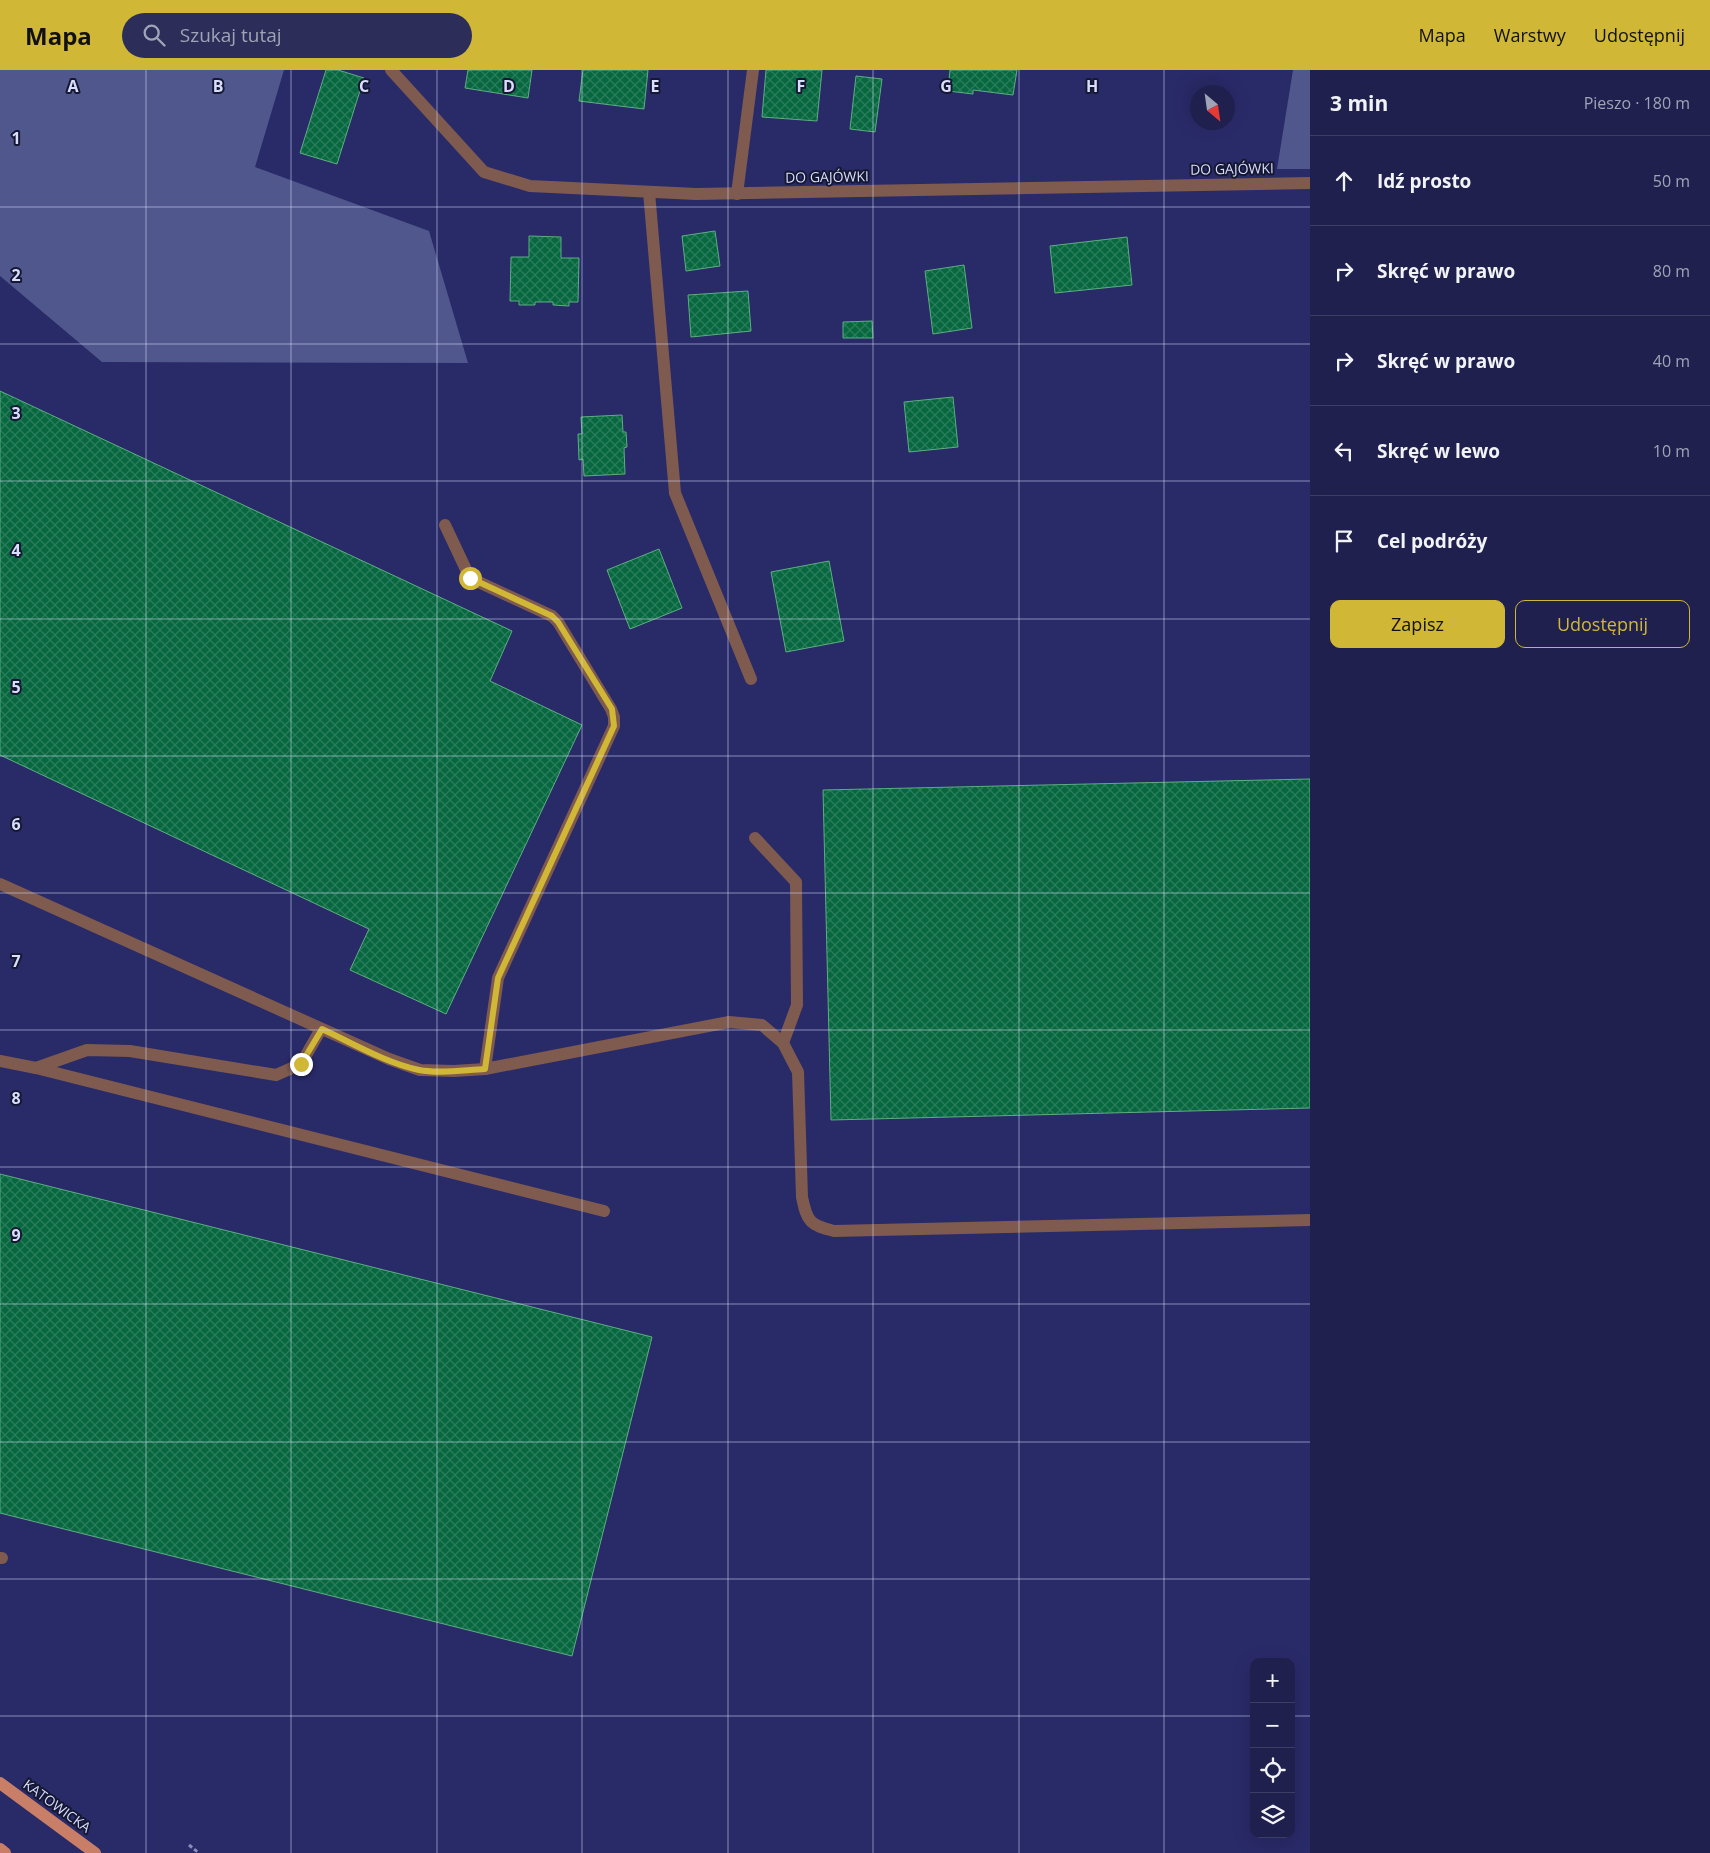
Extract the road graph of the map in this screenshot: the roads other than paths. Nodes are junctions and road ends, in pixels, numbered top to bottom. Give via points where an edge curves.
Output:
1 (391, 70) edge
2 (753, 70) edge
3 (1310, 183) edge
4 (649, 192) junction
5 (737, 194) junction
6 (445, 525) dead end
7 (751, 679) dead end
8 (755, 838) dead end
9 (0, 884) edge
10 (322, 1029) junction
11 (783, 1043) junction
12 (0, 1061) edge
13 (36, 1068) junction
14 (485, 1069) junction
15 (604, 1211) dead end
16 (1310, 1220) edge
17 (0, 1783) edge
18 (0, 1849) edge
19 (5, 1853) edge
20 (95, 1853) edge

1 - 4 street, DO GAJÓWKI via 484,172 530,186
2 - 5 street
3 - 5 street, DO GAJÓWKI
4 - 5 street, DO GAJÓWKI
4 - 7 street via 675,493
6 - 14 street via 470,578 552,616 558,622 614,716 614,726 498,978
8 - 11 street via 796,882 797,1005
9 - 10 street
10 - 13 street via 301,1064 276,1074 130,1051 87,1050
10 - 14 street via 420,1070
11 - 14 street via 762,1025 729,1022
11 - 16 street via 798,1072 802,1197 806,1213 815,1226 834,1230
12 - 13 street
13 - 15 street
17 - 20 main road, KATOWICKA
18 - 19 main road

